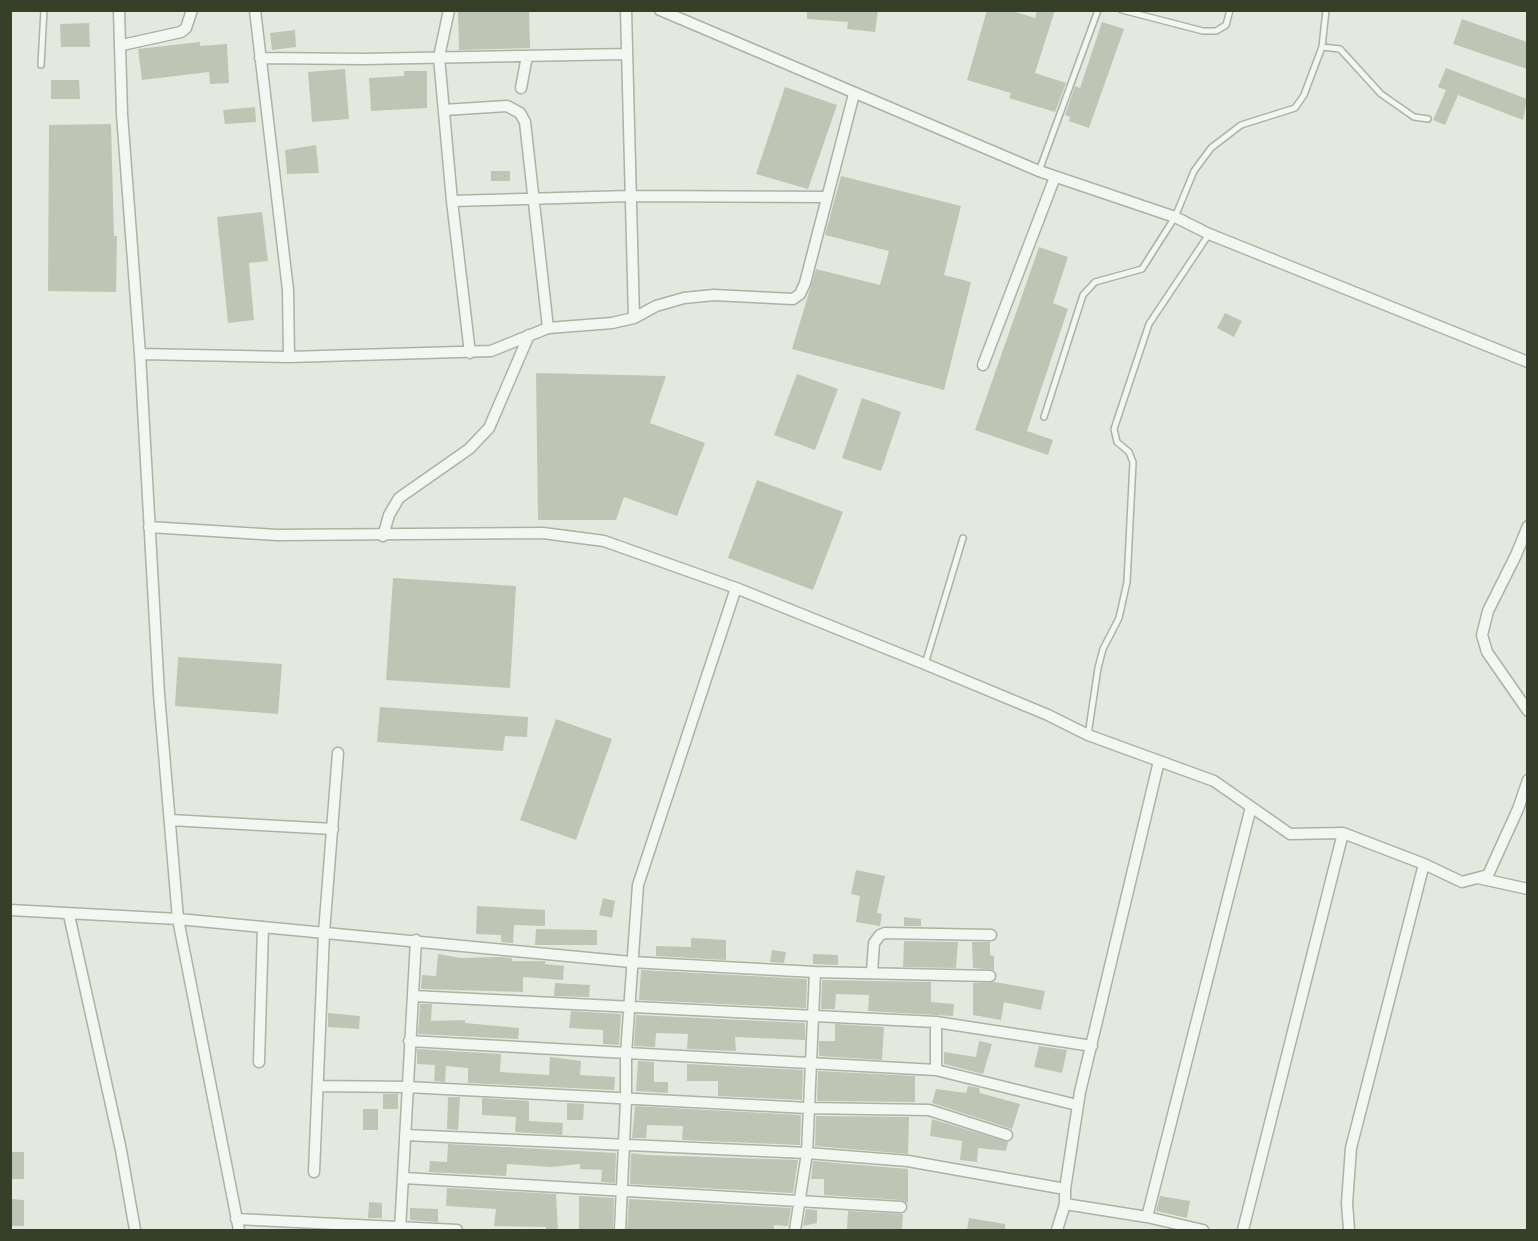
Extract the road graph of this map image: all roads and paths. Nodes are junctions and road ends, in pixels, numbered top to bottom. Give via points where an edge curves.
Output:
1 (44, 10) edge
2 (119, 10) edge
3 (192, 10) edge
4 (255, 10) edge
5 (449, 10) edge
6 (626, 10) edge
7 (660, 10) edge
8 (1098, 10) edge
9 (1122, 10) edge
10 (1230, 10) edge
11 (1326, 10) edge
12 (122, 45) junction
13 (1322, 47) junction
14 (626, 54) junction
15 (527, 56) junction
16 (439, 57) junction
17 (260, 58) junction
18 (41, 65) dead end
19 (521, 88) dead end
20 (855, 94) junction
21 (444, 110) junction
22 (1428, 119) dead end
23 (1039, 171) junction
24 (1055, 177) junction
25 (630, 196) junction
26 (826, 197) junction
27 (532, 199) junction
28 (452, 201) junction
29 (1175, 217) junction
30 (1209, 234) junction
31 (634, 318) junction
32 (548, 328) junction
33 (529, 334) junction
34 (470, 353) junction
35 (140, 354) junction
36 (289, 357) junction
37 (1527, 362) edge
38 (983, 364) dead end
39 (1044, 417) dead end
40 (1527, 526) edge
41 (149, 527) junction
42 (383, 536) junction
43 (963, 538) dead end
44 (736, 588) junction
45 (925, 664) junction
46 (1527, 711) edge
47 (1088, 735) junction
48 (338, 753) dead end
49 (1160, 761) junction
50 (1527, 780) edge
51 (1251, 807) junction
52 (170, 820) junction
53 (333, 829) junction
54 (1343, 833) junction
55 (1424, 864) junction
56 (1474, 877) junction
57 (1527, 889) edge
58 (10, 910) edge
59 (69, 915) junction
60 (178, 920) junction
61 (262, 927) junction
62 (324, 933) junction
63 (991, 935) dead end
64 (416, 940) junction
65 (631, 962) junction
66 (815, 972) junction
67 (872, 972) junction
68 (990, 976) dead end
69 (413, 996) junction
70 (629, 1009) junction
71 (813, 1016) junction
72 (936, 1022) junction
73 (409, 1041) junction
74 (1092, 1046) junction
75 (626, 1054) junction
76 (259, 1062) dead end
77 (812, 1063) junction
78 (936, 1070) junction
79 (318, 1086) junction
80 (407, 1087) junction
81 (626, 1100) junction
82 (1077, 1105) junction
83 (808, 1108) junction
84 (405, 1135) junction
85 (1007, 1135) dead end
86 (624, 1145) junction
87 (807, 1153) junction
88 (314, 1172) dead end
89 (404, 1178) junction
90 (1065, 1189) junction
91 (621, 1191) junction
92 (799, 1201) junction
93 (1065, 1204) junction
94 (901, 1207) dead end
95 (1147, 1217) junction
96 (236, 1218) junction
97 (400, 1229) edge
98 (135, 1230) edge
99 (238, 1230) edge
100 (457, 1230) edge
101 (620, 1230) edge
102 (795, 1230) edge
103 (1057, 1230) edge
104 (1203, 1230) edge
105 (1243, 1230) edge
106 (1349, 1230) edge

1 - 18 lane
2 - 12 street
3 - 12 street via 181,32
4 - 17 street
5 - 16 street
6 - 14 street
7 - 20 street
8 - 23 lane
9 - 10 lane via 1203,31 1216,31 1226,25
11 - 13 lane
12 - 35 street via 122,114
13 - 22 lane via 1340,49 1381,94 1414,117
13 - 29 lane via 1295,108 1241,125 1211,148 1194,171
14 - 15 street
14 - 25 street
15 - 16 street
15 - 19 street
16 - 17 street
16 - 21 street
17 - 36 street via 288,290
20 - 23 street
20 - 26 street
21 - 27 street via 507,106 520,112 525,122
21 - 28 street
23 - 24 street
24 - 29 street
24 - 38 street
25 - 26 street
25 - 27 street
25 - 31 street
26 - 31 street via 805,284 793,299 714,295 684,298
27 - 28 street
27 - 32 street
28 - 34 street
29 - 30 street
29 - 39 lane via 1142,269 1095,282 1083,295
30 - 37 street
30 - 47 lane via 1149,324 1114,429 1117,442 1134,462 1127,582 1119,618 1098,668
31 - 32 street
32 - 33 street
33 - 34 street via 491,351
33 - 42 street via 489,429 469,449 399,498
34 - 36 street
35 - 36 street
35 - 41 street
40 - 46 street via 1488,611 1482,635 1487,652
41 - 42 street via 277,535
41 - 52 street
42 - 44 street via 543,533 604,541
43 - 45 lane
44 - 45 street
44 - 65 street via 641,869
45 - 47 street
47 - 49 street
48 - 53 street
49 - 51 street via 1214,781
49 - 74 street
50 - 56 street via 1488,874
51 - 54 street via 1290,834
51 - 95 street
52 - 53 street
52 - 60 street
53 - 62 street
54 - 55 street
54 - 105 street
55 - 56 street via 1462,882
55 - 106 street via 1351,1149
56 - 57 street
58 - 59 street
59 - 60 street
59 - 98 street
60 - 61 street
60 - 96 street
61 - 62 street
61 - 76 street
62 - 64 street
62 - 79 street
63 - 67 street via 885,933 874,943
64 - 65 street
64 - 69 street
65 - 66 street
65 - 70 street
66 - 67 street
66 - 71 street
67 - 68 street
69 - 70 street
69 - 73 street
70 - 71 street
70 - 75 street
71 - 72 street
71 - 77 street
72 - 74 street
72 - 78 street
73 - 75 street
73 - 80 street
74 - 82 street
75 - 77 street
75 - 81 street
77 - 78 street
77 - 83 street
78 - 82 street
79 - 80 street
79 - 88 street
80 - 81 street
80 - 84 street
81 - 83 street
81 - 86 street
82 - 90 street
83 - 85 street via 929,1110
83 - 87 street
84 - 86 street
84 - 89 street
86 - 87 street
86 - 91 street
87 - 90 street via 908,1161
87 - 92 street
89 - 91 street
89 - 97 street
90 - 93 street
91 - 92 street
91 - 101 street
92 - 94 street
92 - 102 street
93 - 95 street
93 - 103 street
95 - 104 street
96 - 97 street
96 - 99 street
97 - 100 street

